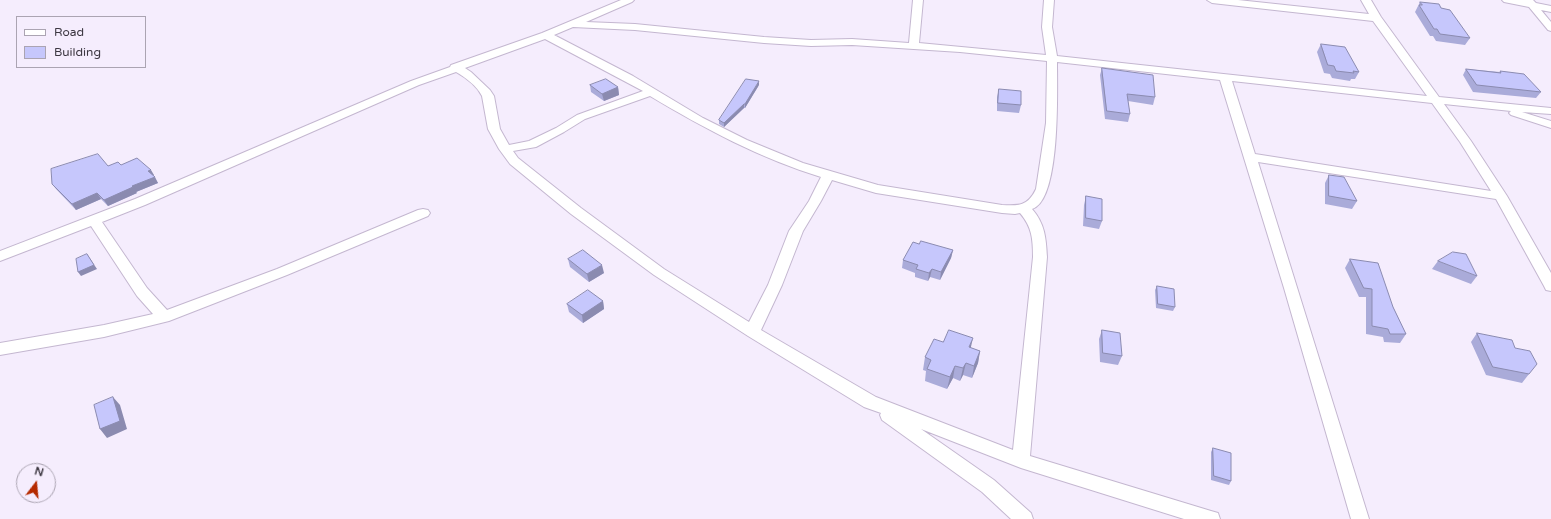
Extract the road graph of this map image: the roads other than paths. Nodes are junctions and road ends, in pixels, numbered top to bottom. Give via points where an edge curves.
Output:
1 (630, 0) edge
2 (918, 0) edge
3 (1049, 0) edge
4 (1212, 0) edge
5 (1366, 0) edge
6 (1507, 0) edge
7 (1530, 2) edge
8 (1551, 9) edge
9 (1376, 18) junction
10 (572, 24) junction
11 (1551, 28) edge
12 (546, 35) junction
13 (914, 46) junction
14 (1052, 58) junction
15 (455, 67) junction
16 (1225, 77) junction
17 (650, 92) junction
18 (1434, 100) junction
19 (1495, 106) junction
20 (1551, 110) edge
21 (1551, 125) edge
22 (505, 149) junction
23 (1250, 157) junction
24 (828, 175) junction
25 (1501, 196) junction
26 (1024, 208) junction
27 (423, 213) dead end
28 (94, 220) junction
29 (0, 256) edge
30 (1551, 286) edge
31 (164, 318) junction
32 (753, 332) junction
33 (0, 349) edge
34 (870, 402) junction
35 (1021, 461) junction
36 (1024, 519) edge
37 (1211, 519) edge
38 (1360, 519) edge

1 - 10 street
2 - 13 street via 918,24
3 - 14 street via 1047,27
4 - 9 street
5 - 9 street
6 - 7 street
7 - 8 street
7 - 11 street
9 - 18 street
10 - 12 street
10 - 13 street via 635,27 764,40
12 - 15 street
12 - 17 street via 629,78
13 - 14 street
14 - 16 street
14 - 26 street via 1052,123 1042,189 1037,200
15 - 22 street via 485,90 494,129
15 - 28 street
16 - 18 street
16 - 23 street
17 - 22 street via 581,117 532,144
17 - 24 street via 743,143
18 - 19 street
18 - 25 street
19 - 20 street
19 - 21 street
22 - 32 street via 514,161 576,212 659,272
23 - 25 street
23 - 38 street
24 - 26 street via 876,189 934,199 1002,209
24 - 32 street via 796,231
25 - 30 street
26 - 35 street via 1034,219 1039,231 1040,257
27 - 31 street
28 - 29 street
28 - 31 street via 142,292
31 - 33 street
32 - 34 street
34 - 35 street
34 - 36 street via 988,486
35 - 37 street

